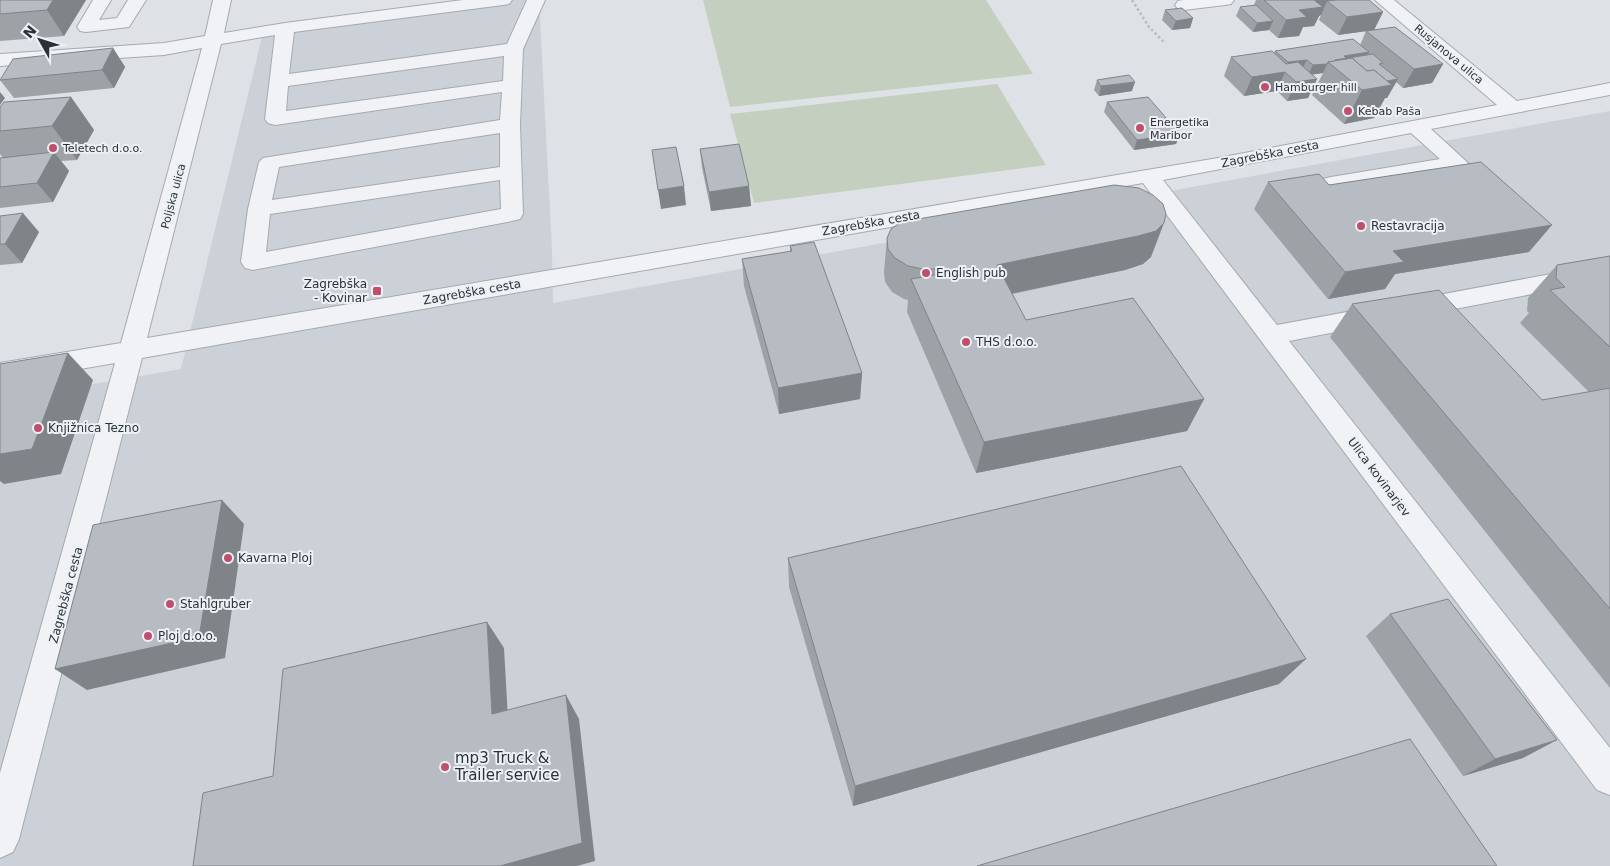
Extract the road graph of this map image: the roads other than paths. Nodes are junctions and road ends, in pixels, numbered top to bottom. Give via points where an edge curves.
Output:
1 (102, 0) edge
2 (137, 0) edge
3 (222, 0) edge
4 (503, 0) edge
5 (536, 0) edge
6 (1225, 0) edge
7 (1384, 0) edge
8 (1184, 5) dead end
9 (101, 25) junction
10 (285, 28) junction
11 (212, 41) junction
12 (514, 48) junction
13 (76, 56) junction
14 (0, 60) edge
15 (280, 81) junction
16 (512, 86) junction
17 (1610, 89) edge
18 (1513, 108) junction
19 (510, 125) junction
20 (1415, 126) junction
21 (510, 172) junction
22 (1149, 176) junction
23 (1331, 184) edge
24 (259, 209) junction
25 (1610, 271) edge
26 (1271, 336) junction
27 (131, 351) junction
28 (0, 374) edge
29 (1610, 777) edge
30 (0, 838) edge

1 - 9 street via 86,26
2 - 9 street via 123,24
3 - 11 street, Poljska ulica
4 - 10 street
5 - 12 street
6 - 8 street
7 - 18 street, Rusjanova ulica
9 - 13 street
10 - 11 street
10 - 15 street
11 - 13 street via 164,49
11 - 27 street, Poljska ulica
12 - 15 street
12 - 16 street
13 - 14 street
15 - 16 street via 275,119
16 - 19 street
17 - 18 street, Zagrebška cesta
18 - 20 street, Zagrebška cesta
19 - 21 street
19 - 24 street via 270,162
20 - 22 street, Zagrebška cesta
20 - 23 street via 1457,162
21 - 24 street
21 - 24 street via 512,214 253,262
22 - 26 street, Ulica kovinarjev
22 - 27 street, Zagrebška cesta
25 - 26 street
26 - 29 street, Ulica kovinarjev
27 - 28 street, Zagrebška cesta
27 - 30 street, Zagrebška cesta

